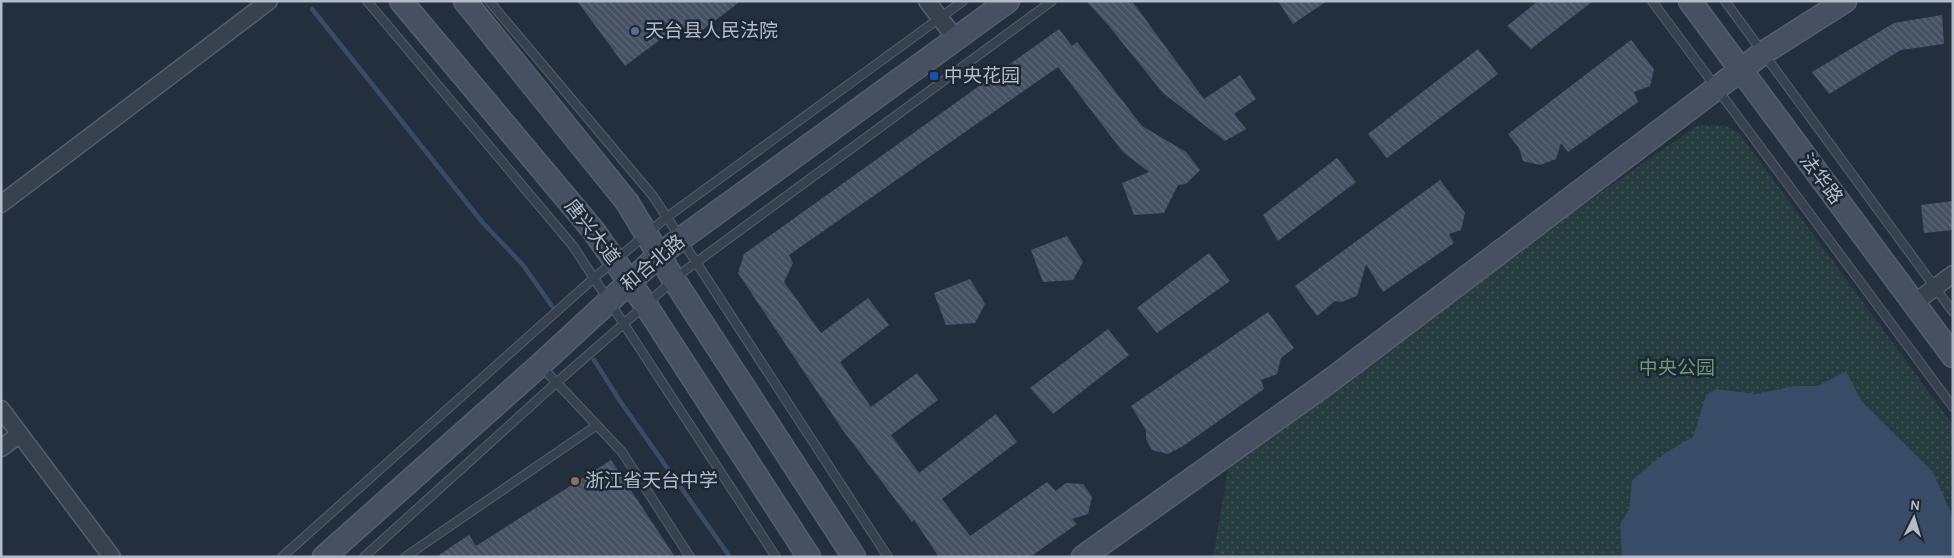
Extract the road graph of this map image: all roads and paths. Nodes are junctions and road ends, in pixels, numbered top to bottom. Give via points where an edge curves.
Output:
1 (269, 1) edge
2 (367, 1) edge
3 (401, 1) edge
4 (465, 1) edge
5 (490, 1) edge
6 (927, 1) edge
7 (963, 1) edge
8 (1008, 1) edge
9 (1052, 1) edge
10 (1652, 1) edge
11 (1690, 1) edge
12 (1725, 1) edge
13 (1845, 1) edge
14 (940, 18) junction
15 (956, 39) junction
16 (1763, 53) junction
17 (1740, 70) junction
18 (1716, 88) junction
19 (1, 204) edge
20 (666, 217) junction
21 (647, 233) junction
22 (681, 239) junction
23 (660, 254) junction
24 (614, 260) junction
25 (696, 262) junction
26 (1953, 274) edge
27 (594, 278) junction
28 (629, 280) junction
29 (674, 280) junction
30 (1935, 287) junction
31 (608, 301) junction
32 (645, 304) junction
33 (1913, 304) junction
34 (1953, 312) edge
35 (623, 323) junction
36 (1953, 356) edge
37 (540, 365) junction
38 (556, 383) junction
39 (1953, 407) edge
40 (1, 409) edge
41 (596, 425) junction
42 (20, 434) junction
43 (1, 448) edge
44 (112, 557) edge
45 (282, 557) edge
46 (324, 557) edge
47 (364, 557) edge
48 (405, 557) edge
49 (690, 557) edge
50 (776, 557) edge
51 (809, 557) edge
52 (854, 557) edge
53 (888, 557) edge
54 (1083, 557) edge

1 - 19 street
2 - 27 lane via 572,246
3 - 24 main road, 唐兴大道 via 593,230
4 - 21 main road via 627,202
5 - 20 lane via 653,196
6 - 14 street
7 - 14 lane
8 - 15 main road, 和合北路
9 - 25 lane
10 - 18 lane
11 - 17 main road, 法华路
12 - 16 lane
13 - 16 main road
14 - 15 street
14 - 20 lane
15 - 22 main road, 和合北路
16 - 17 main road
16 - 30 lane
17 - 18 main road
17 - 33 main road, 法华路
18 - 39 lane
18 - 54 main road via 1331,380
20 - 21 lane
20 - 22 lane
21 - 23 main road
21 - 24 lane
22 - 23 main road, 和合北路
22 - 25 lane
23 - 28 main road, 和合北路
23 - 29 main road
24 - 27 lane
24 - 28 main road, 唐兴大道
25 - 29 lane
25 - 53 lane
26 - 30 street
27 - 31 lane
27 - 45 lane
28 - 31 main road, 和合北路
28 - 32 main road, 唐兴大道
29 - 32 lane
29 - 52 main road
30 - 33 street
30 - 34 lane
31 - 35 lane
31 - 37 main road, 和合北路
32 - 35 lane
32 - 51 main road, 唐兴大道
33 - 36 main road, 法华路
35 - 38 lane
35 - 50 lane
37 - 38 lane
37 - 46 main road, 和合北路
38 - 41 lane
38 - 47 lane
40 - 42 street
41 - 48 lane
41 - 49 lane via 622,452
42 - 43 street
42 - 44 street

